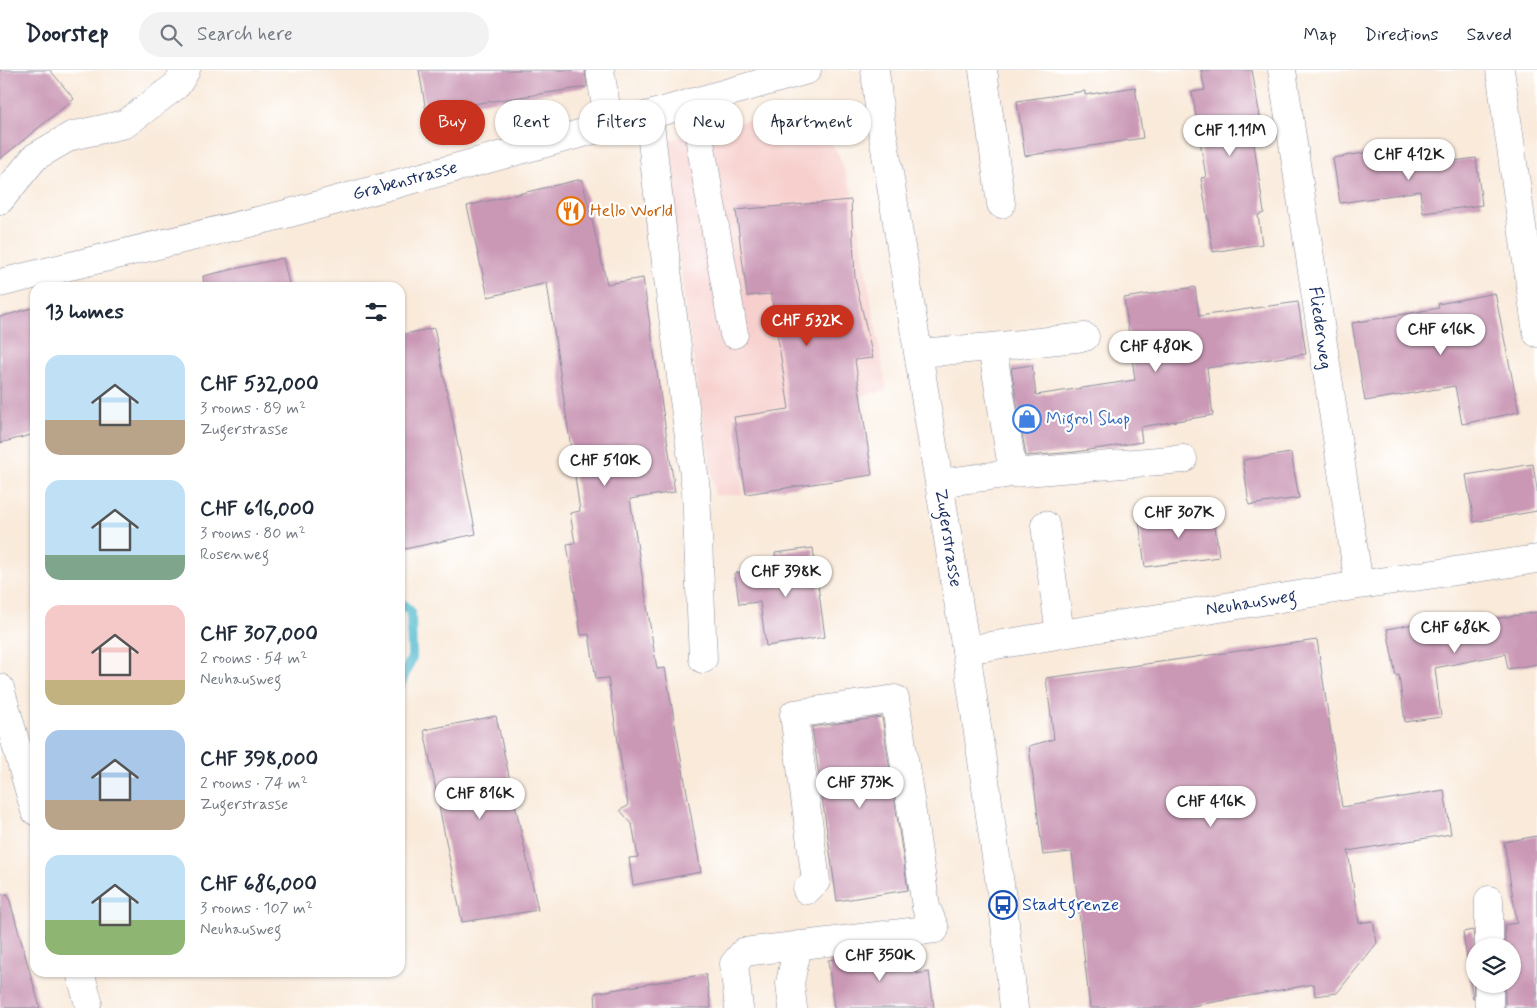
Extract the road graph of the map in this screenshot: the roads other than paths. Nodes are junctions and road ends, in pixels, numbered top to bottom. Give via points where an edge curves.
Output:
1 (186, 70) edge
2 (600, 70) edge
3 (807, 70) edge
4 (875, 70) edge
5 (983, 70) edge
6 (1282, 70) edge
7 (1500, 70) edge
8 (605, 100) edge
9 (700, 100) edge
10 (579, 134) edge
11 (652, 145) edge
12 (701, 145) edge
13 (0, 200) edge
14 (1001, 204) dead end
15 (0, 283) edge
16 (1537, 333) edge
17 (734, 334) dead end
18 (1085, 337) dead end
19 (992, 346) junction
20 (919, 353) junction
21 (1183, 459) dead end
22 (1013, 474) junction
23 (940, 483) junction
24 (1046, 525) dead end
25 (1537, 559) edge
26 (1359, 585) junction
27 (1060, 634) junction
28 (966, 650) junction
29 (703, 659) dead end
30 (0, 688) edge
31 (30, 793) edge
32 (807, 890) dead end
33 (1489, 900) dead end
34 (1489, 938) edge
35 (798, 945) junction
36 (81, 977) edge
37 (1489, 993) edge
38 (88, 1001) dead end
39 (739, 1008) edge
40 (793, 1008) edge
41 (1014, 1008) edge
42 (1489, 1008) edge

1 - 13 street via 177,85 125,124 71,136 34,157
2 - 8 street
3 - 9 street, Grabenstrasse
4 - 20 street, Zugerstrasse
5 - 14 street
6 - 26 street, Fliederweg
7 - 16 street
10 - 15 street, Grabenstrasse via 286,214
11 - 29 street via 696,490
12 - 17 street
18 - 19 street
19 - 20 street
19 - 22 street
20 - 23 street, Zugerstrasse
21 - 22 street
22 - 23 street
23 - 28 street, Zugerstrasse
24 - 27 street
25 - 26 street, Neuhausweg
26 - 27 street, Neuhausweg
27 - 28 street, Neuhausweg
28 - 41 street, Zugerstrasse via 1003,905
30 - 31 street
32 - 35 street via 816,881 794,714 895,699 926,907 936,929
33 - 34 street
35 - 39 street via 744,952 734,964
35 - 40 street via 790,983
36 - 38 street
37 - 42 street

